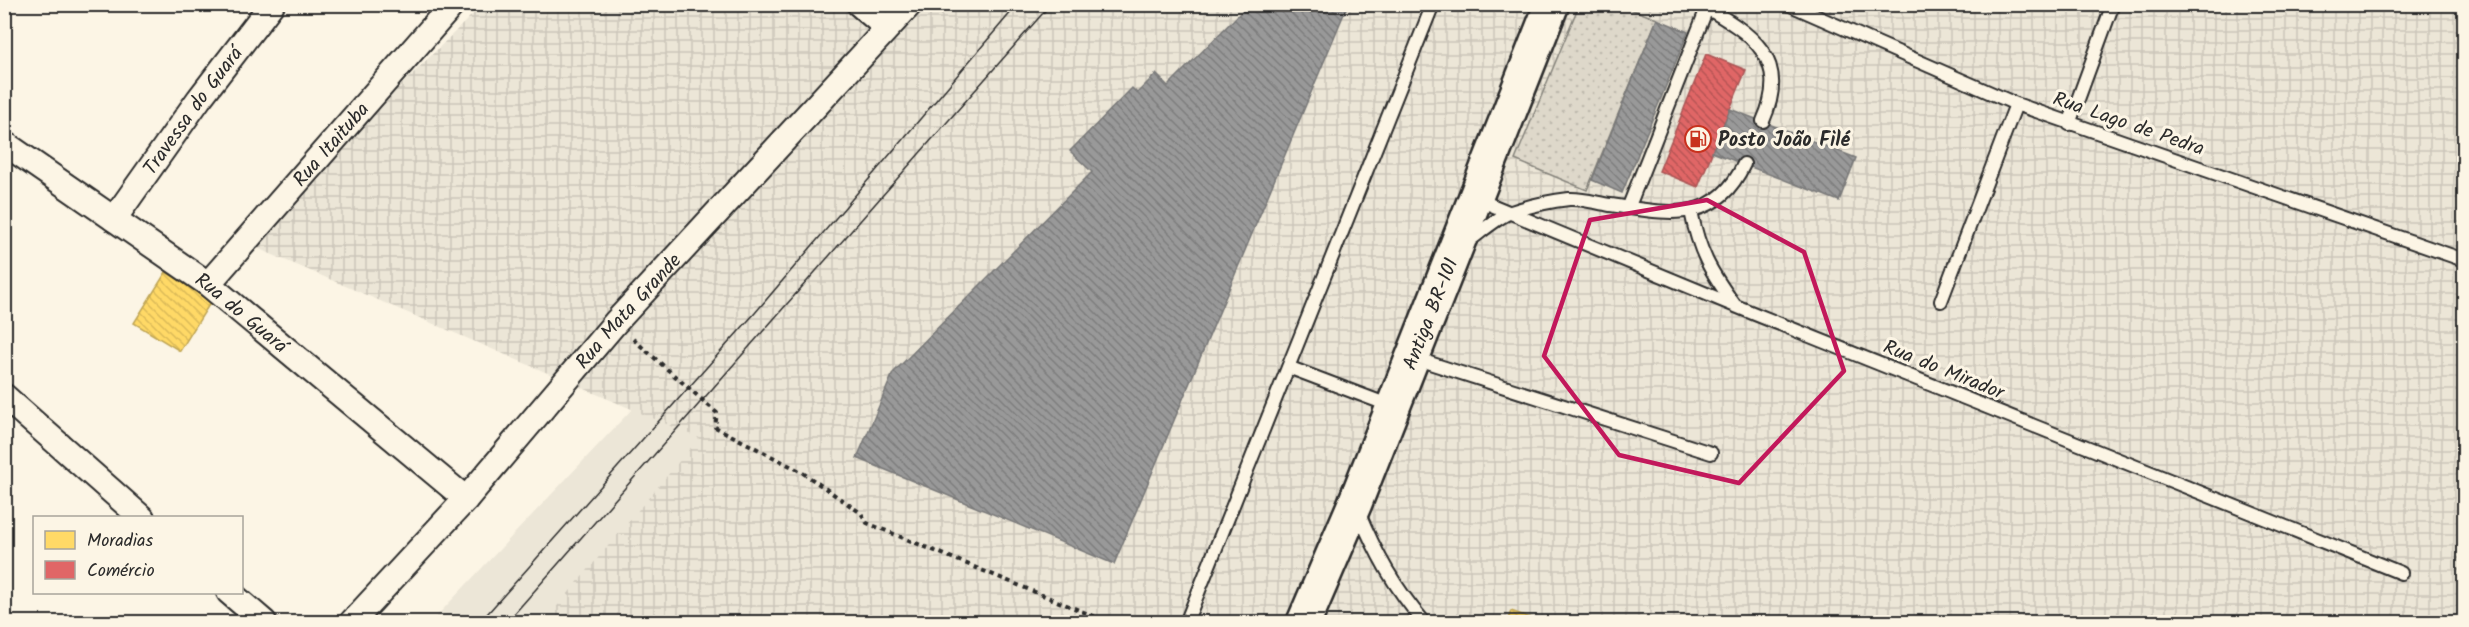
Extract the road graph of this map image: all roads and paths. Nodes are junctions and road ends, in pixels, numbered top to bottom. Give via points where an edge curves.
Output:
1 (272, 4) edge
2 (453, 4) edge
3 (859, 4) edge
4 (910, 4) edge
5 (1433, 4) edge
6 (1552, 4) edge
7 (1788, 4) edge
8 (2113, 4) edge
9 (1704, 6) edge
10 (887, 28) junction
11 (2016, 104) junction
12 (1763, 121) dead end
13 (2069, 124) junction
14 (4, 143) edge
15 (1744, 164) dead end
16 (1473, 197) junction
17 (1629, 206) junction
18 (1510, 212) junction
19 (1691, 212) junction
20 (114, 219) junction
21 (1452, 252) junction
22 (2464, 260) edge
23 (208, 284) junction
24 (1941, 301) dead end
25 (1735, 306) junction
26 (615, 323) junction
27 (1411, 357) junction
28 (1288, 367) junction
29 (4, 396) edge
30 (1392, 406) junction
31 (1711, 453) dead end
32 (466, 499) junction
33 (1355, 503) junction
34 (140, 516) edge
35 (2401, 573) dead end
36 (231, 594) edge
37 (1188, 618) dead end
38 (264, 622) edge
39 (352, 622) edge
40 (1108, 622) edge
41 (1305, 622) edge
42 (1425, 622) edge

1 - 20 street, Travessa do Guará via 246,34
2 - 23 street, Rua Itaituba
3 - 10 street
4 - 10 street, Rua Mata Grande
5 - 28 lane
6 - 16 main road, Antiga BR-101
7 - 11 lane, Rua Lago de Pedra
8 - 13 lane
9 - 12 lane via 1755,40 1766,54 1773,78 1771,104
9 - 17 lane
10 - 26 street, Rua Mata Grande
11 - 13 lane, Rua Lago de Pedra
11 - 24 lane
13 - 22 lane, Rua Lago de Pedra
14 - 20 street, Rua do Guará
15 - 19 lane via 1736,182 1722,196
16 - 18 lane, Rua do Mirador
16 - 21 main road, Antiga BR-101
17 - 18 lane via 1572,199
17 - 19 lane
18 - 21 lane
18 - 25 lane, Rua do Mirador
19 - 25 lane via 1708,269
20 - 23 street, Rua do Guará
21 - 27 main road, Antiga BR-101
23 - 32 street, Rua do Guará
25 - 35 lane, Rua do Mirador
26 - 32 street, Rua Mata Grande
26 - 40 path via 717,413 715,427 800,471 861,513 867,523
27 - 30 main road, Antiga BR-101
27 - 31 lane
28 - 30 lane
28 - 37 lane
29 - 34 street
30 - 33 main road, Antiga BR-101
32 - 39 street, Rua Mata Grande
33 - 41 main road, Antiga BR-101
33 - 42 lane via 1377,556
36 - 38 street

